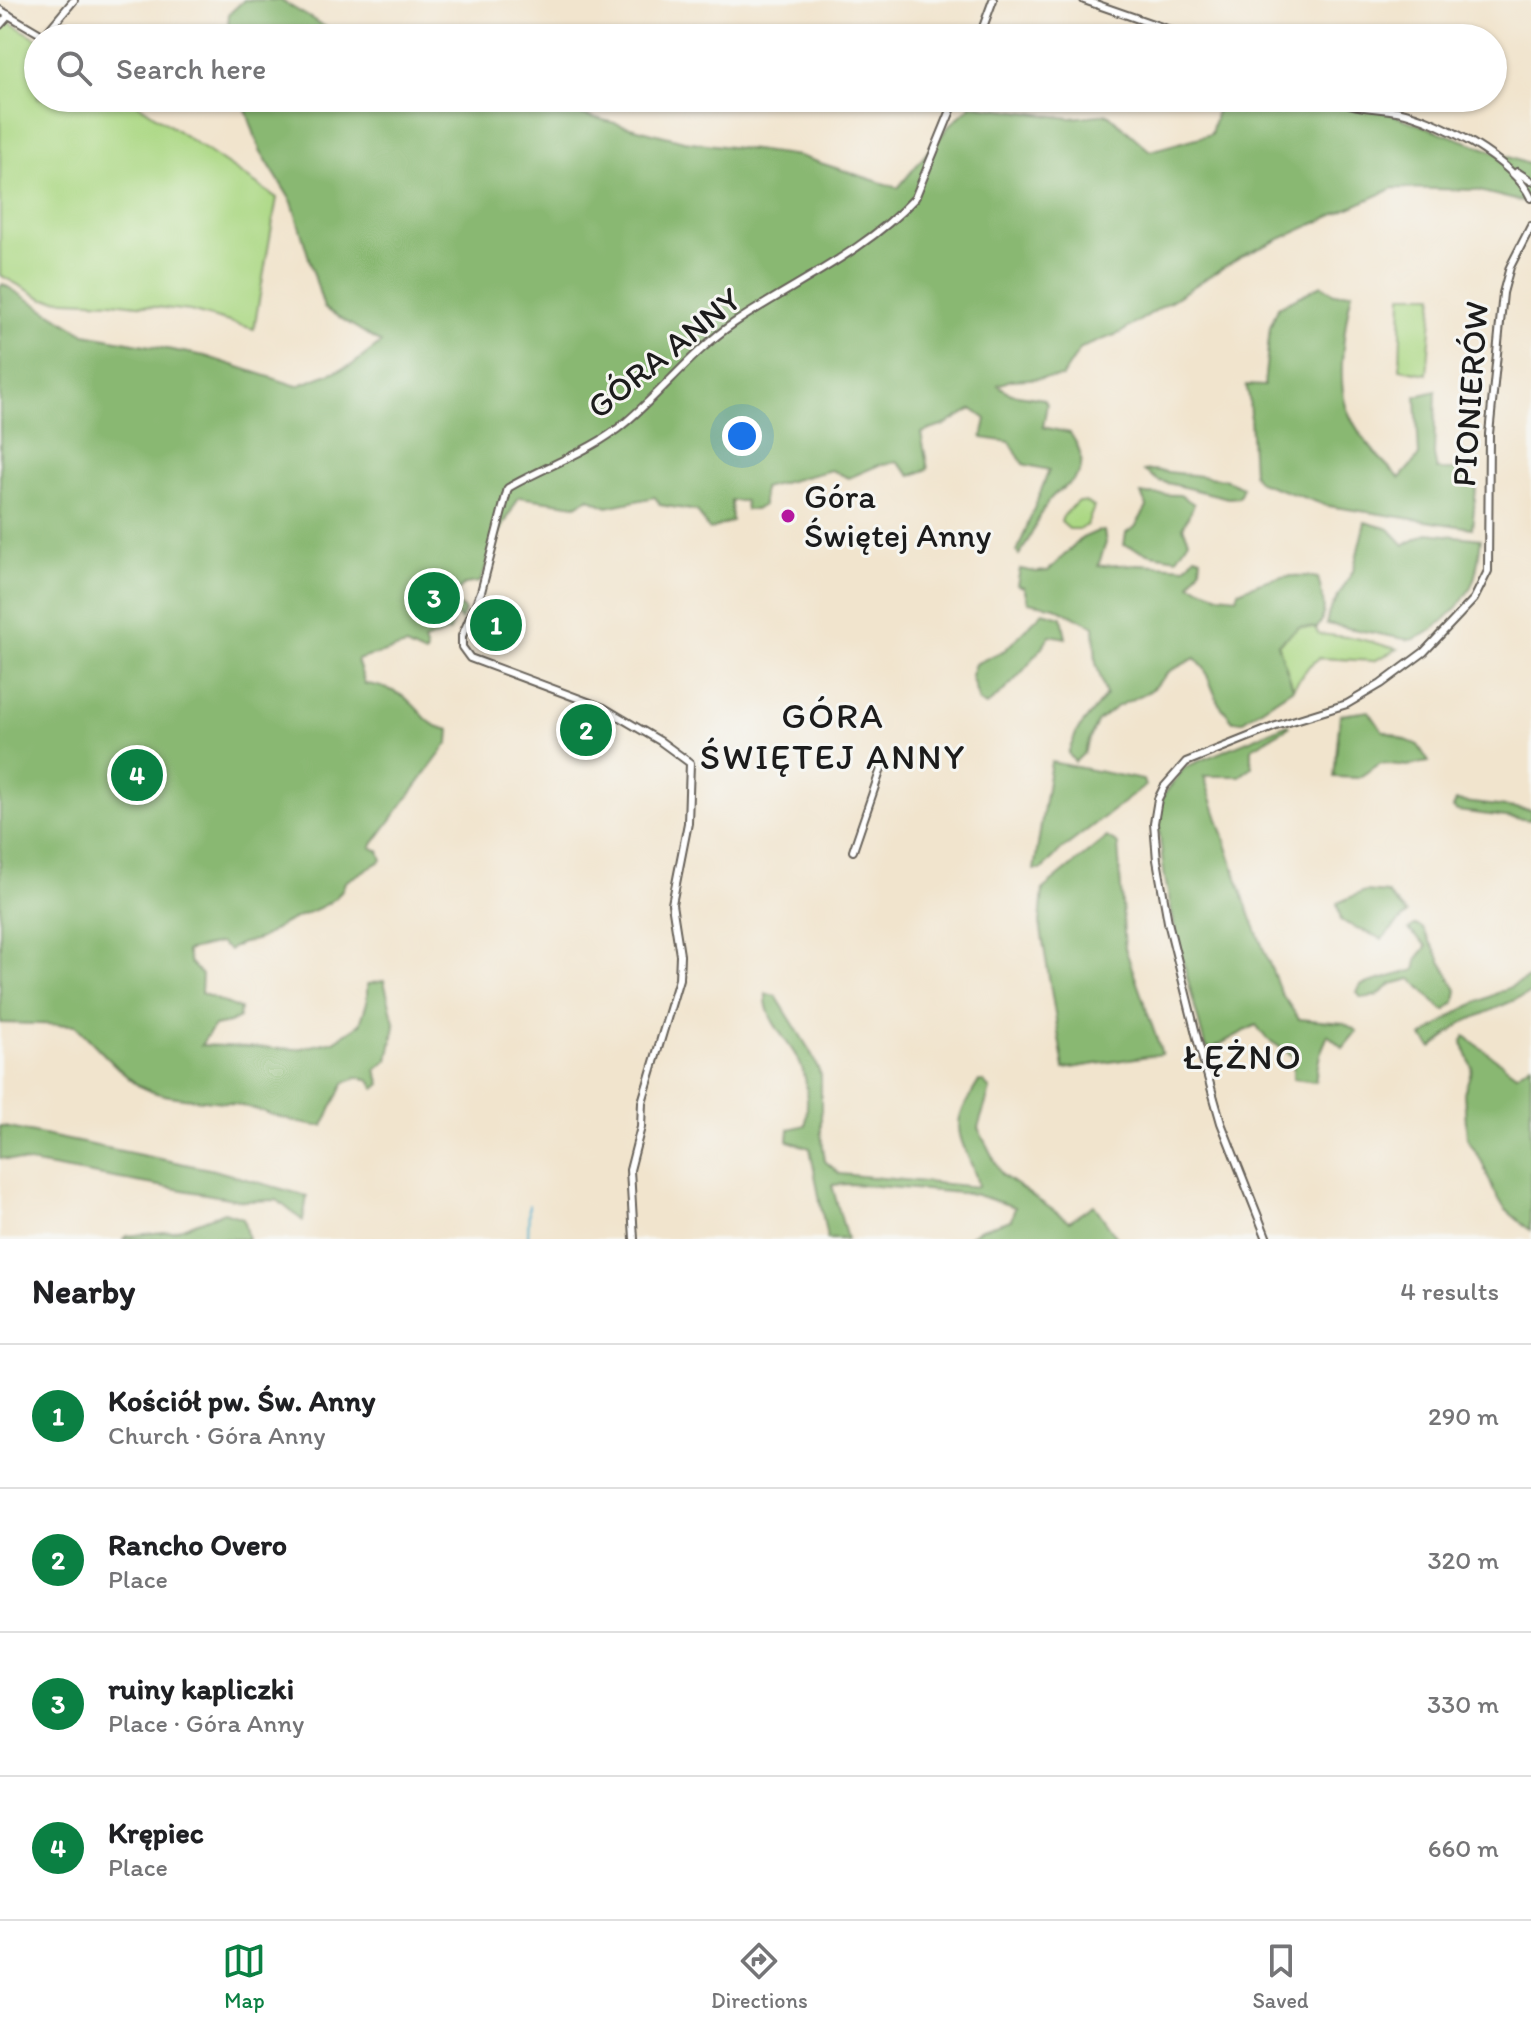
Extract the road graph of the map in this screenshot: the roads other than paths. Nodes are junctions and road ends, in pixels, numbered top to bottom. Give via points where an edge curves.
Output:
1 (74, 0) edge
2 (993, 0) edge
3 (1084, 0) edge
4 (0, 10) edge
5 (9, 15) junction
6 (24, 24) edge
7 (54, 24) edge
8 (984, 24) edge
9 (1153, 24) edge
10 (0, 25) edge
11 (950, 112) edge
12 (1402, 112) edge
13 (1514, 175) junction
14 (1531, 181) edge
15 (1531, 198) edge
16 (1531, 226) edge
17 (883, 763) dead end
18 (853, 851) dead end
19 (634, 1239) edge
20 (1267, 1239) edge

1 - 7 street
2 - 8 street
3 - 9 street
4 - 5 street
5 - 6 street
5 - 10 street
11 - 19 street, GÓRA ANNY via 915,198 904,209 845,255 732,325 615,430 508,488 481,592 465,626 462,647 470,658 604,708 690,763 688,823 672,904 679,979 645,1088 630,1170
12 - 13 street via 1483,150
13 - 14 street
13 - 15 street
16 - 20 street, PIONIERÓW via 1503,293 1489,434 1488,571 1474,599 1393,676 1347,704 1186,762 1158,799 1157,860 1194,1027 1221,1123
17 - 18 street

